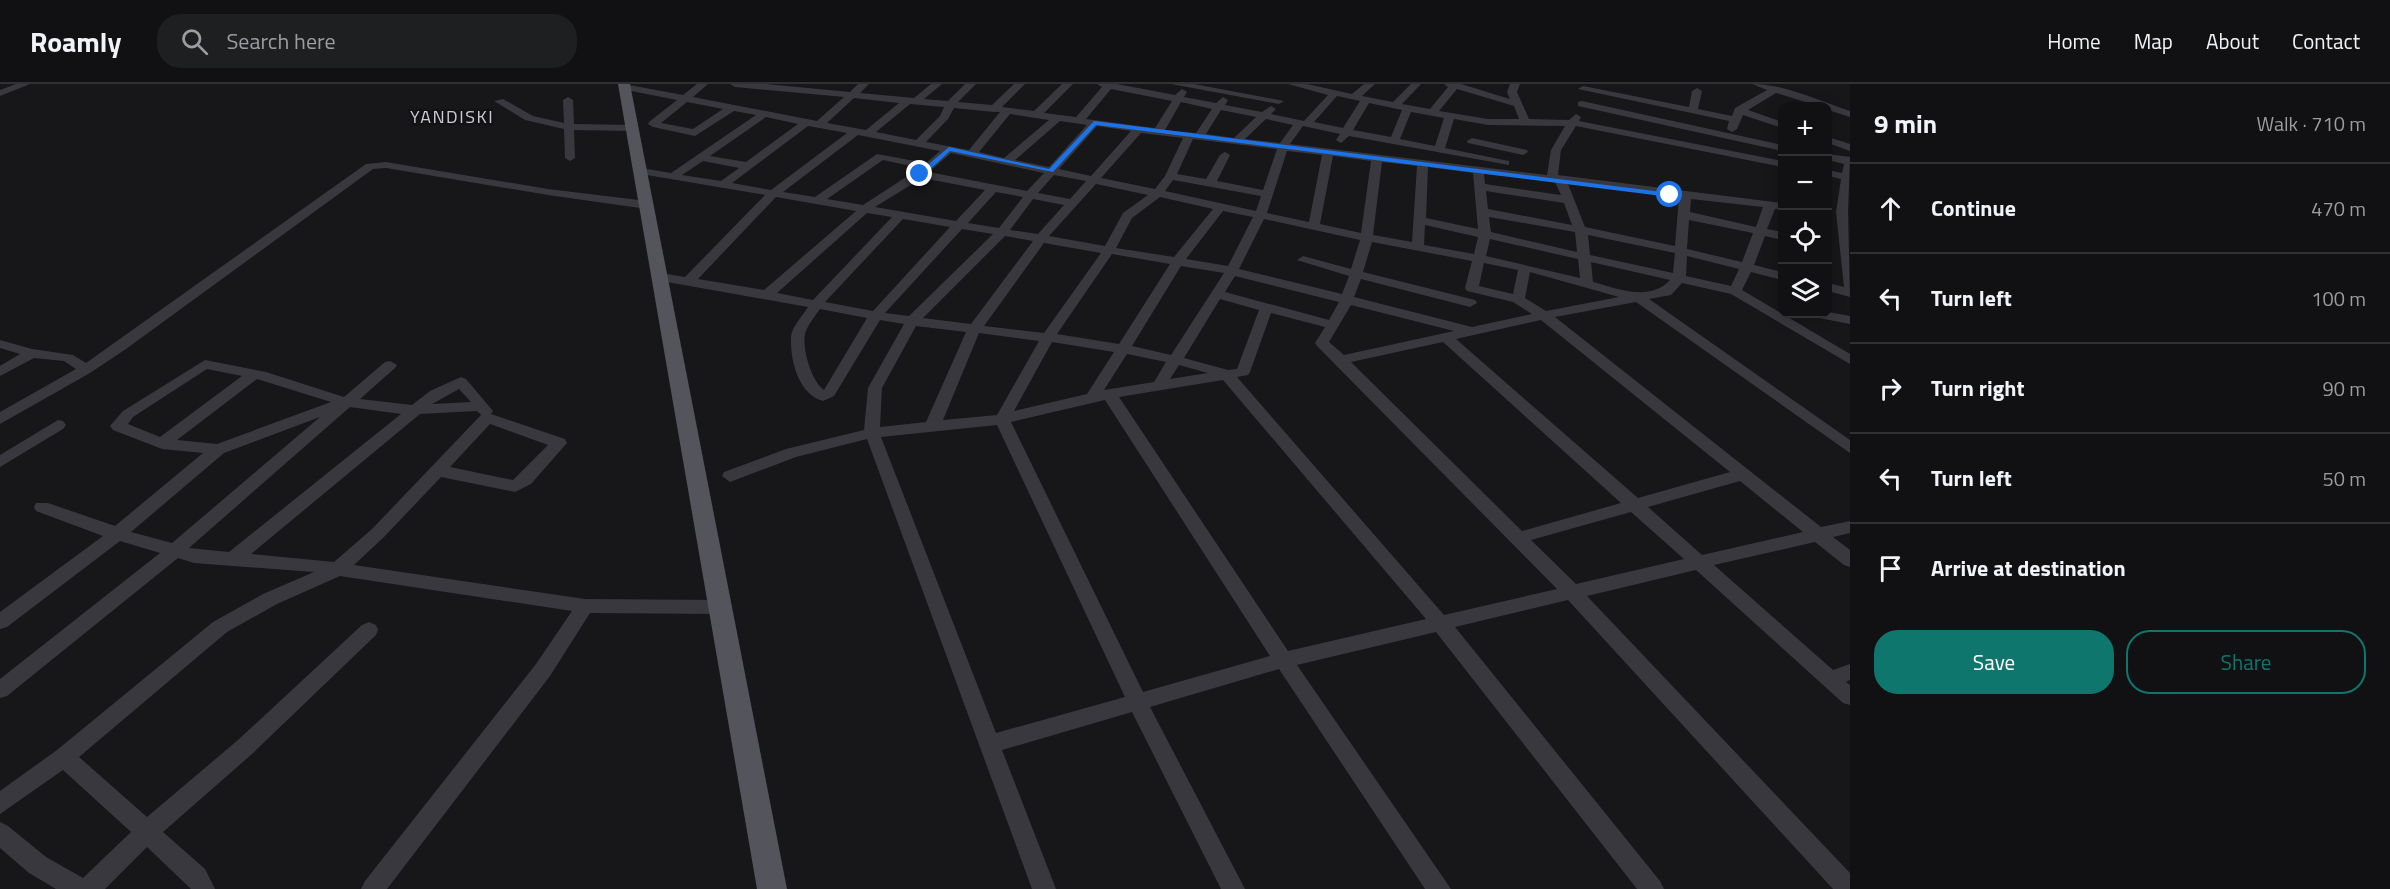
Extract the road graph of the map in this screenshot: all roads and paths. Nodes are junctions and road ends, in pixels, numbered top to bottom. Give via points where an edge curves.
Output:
1 (25, 84) edge
2 (704, 84) edge
3 (735, 84) edge
4 (864, 84) edge
5 (895, 84) edge
6 (937, 84) edge
7 (971, 84) edge
8 (1020, 84) edge
9 (1068, 84) edge
10 (1107, 84) edge
11 (1295, 84) edge
12 (1416, 84) edge
13 (1515, 84) edge
14 (1757, 84) edge
15 (750, 85) edge
16 (1181, 85) edge
17 (1365, 85) edge
18 (1454, 85) edge
19 (624, 86) edge
20 (798, 87) edge
21 (1583, 87) edge
22 (1773, 87) edge
23 (775, 88) junction
24 (1697, 91) dead end
25 (0, 93) edge
26 (1226, 93) junction
27 (1335, 93) junction
28 (854, 95) junction
29 (1354, 97) junction
30 (879, 98) junction
31 (683, 99) junction
32 (568, 100) dead end
33 (1179, 100) junction
34 (1366, 100) junction
35 (912, 101) junction
36 (1279, 101) junction
37 (499, 102) dead end
38 (1814, 102) edge
39 (1582, 104) junction
40 (950, 105) junction
41 (1518, 105) junction
42 (1395, 106) junction
43 (1219, 107) junction
44 (1408, 108) junction
45 (730, 109) junction
46 (994, 109) junction
47 (1832, 109) edge
48 (1693, 110) junction
49 (1007, 111) junction
50 (745, 112) junction
51 (1617, 112) junction
52 (1432, 113) junction
53 (1736, 114) junction
54 (1850, 114) edge
55 (763, 115) junction
56 (1036, 115) junction
57 (1265, 115) junction
58 (1450, 116) junction
59 (1057, 118) junction
60 (1479, 120) junction
61 (1078, 121) junction
62 (1525, 122) junction
63 (1094, 123) junction
64 (1574, 123) junction
65 (804, 124) junction
66 (1304, 124) junction
67 (1778, 124) edge
68 (818, 126) junction
69 (570, 128) junction
70 (632, 128) junction
71 (1610, 129) junction
72 (1138, 130) junction
73 (1158, 132) junction
74 (1345, 132) junction
75 (854, 133) junction
76 (867, 135) junction
77 (1194, 136) junction
78 (1731, 136) junction
79 (1237, 141) junction
80 (1472, 141) junction
81 (1394, 142) junction
82 (1832, 142) edge
83 (918, 144) junction
84 (1283, 147) junction
85 (1422, 147) junction
86 (1778, 147) edge
87 (1850, 148) edge
88 (949, 149) junction
89 (1439, 150) junction
90 (1523, 152) dead end
91 (1331, 153) junction
92 (1730, 153) junction
93 (972, 154) junction
94 (1225, 155) dead end
95 (1467, 156) junction
96 (702, 157) junction
97 (570, 158) dead end
98 (1377, 158) junction
99 (1832, 158) edge
100 (1007, 161) junction
101 (1849, 161) edge
102 (1420, 163) junction
103 (1778, 163) edge
104 (748, 166) junction
105 (925, 170) junction
106 (977, 170) junction
107 (1478, 170) junction
108 (641, 171) junction
109 (1051, 171) junction
110 (1832, 174) edge
111 (673, 176) junction
112 (1170, 176) junction
113 (1846, 177) junction
114 (1556, 179) junction
115 (1094, 181) junction
116 (1210, 183) junction
117 (724, 184) junction
118 (1480, 187) junction
119 (993, 188) junction
120 (774, 192) junction
121 (1157, 194) junction
122 (1268, 194) junction
123 (1030, 195) junction
124 (1685, 197) junction
125 (818, 200) junction
126 (1569, 200) junction
127 (1073, 203) junction
128 (647, 205) junction
129 (1776, 206) edge
130 (1220, 207) junction
131 (866, 208) junction
132 (1483, 212) junction
133 (1846, 213) edge
134 (901, 214) junction
135 (1260, 215) junction
136 (1685, 215) junction
137 (1420, 220) junction
138 (958, 224) junction
139 (1314, 226) junction
140 (1003, 231) junction
141 (1581, 231) junction
142 (1759, 232) junction
143 (1778, 235) edge
144 (1485, 236) junction
145 (1041, 238) junction
146 (1368, 238) junction
147 (1419, 246) junction
148 (1844, 249) edge
149 (1109, 250) junction
150 (1683, 251) junction
151 (1586, 257) junction
152 (1479, 258) junction
153 (1303, 260) dead end
154 (1178, 261) junction
155 (1526, 267) junction
156 (1747, 267) junction
157 (1232, 271) junction
158 (1355, 273) junction
159 (1778, 275) edge
160 (661, 277) junction
161 (1679, 279) junction
162 (688, 281) junction
163 (1587, 283) junction
164 (1850, 287) edge
165 (1472, 288) junction
166 (1832, 288) edge
167 (1850, 292) edge
168 (1740, 294) junction
169 (767, 295) junction
170 (1219, 295) junction
171 (1639, 298) junction
172 (1347, 299) junction
173 (1518, 299) junction
174 (1470, 303) junction
175 (816, 304) junction
176 (1778, 305) edge
177 (1266, 308) junction
178 (876, 315) junction
179 (1544, 315) junction
180 (1832, 317) edge
181 (1850, 320) edge
182 (912, 321) junction
183 (1333, 325) junction
184 (974, 329) junction
185 (1469, 330) junction
186 (1446, 337) junction
187 (1048, 338) junction
188 (1819, 341) junction
189 (0, 344) edge
190 (1122, 348) junction
191 (1850, 350) edge
192 (32, 353) junction
193 (1175, 357) junction
194 (1341, 360) junction
195 (1850, 360) edge
196 (390, 364) dead end
197 (85, 370) junction
198 (0, 372) edge
199 (1226, 374) junction
200 (253, 375) junction
201 (1159, 385) junction
202 (1101, 396) junction
203 (346, 402) junction
204 (412, 410) junction
205 (485, 412) junction
206 (0, 419) edge
207 (1002, 419) junction
208 (58, 425) dead end
209 (932, 427) junction
210 (872, 433) junction
211 (162, 444) junction
212 (1850, 448) edge
213 (218, 449) junction
214 (0, 462) edge
215 (440, 471) junction
216 (1743, 474) junction
217 (730, 476) dead end
218 (1635, 505) junction
219 (42, 507) dead end
220 (1850, 527) edge
221 (117, 534) junction
222 (1818, 534) junction
223 (1518, 538) junction
224 (174, 551) junction
225 (234, 558) junction
226 (1850, 560) edge
227 (1699, 562) junction
228 (336, 570) junction
229 (1573, 593) junction
230 (585, 606) junction
231 (721, 607) junction
232 (0, 622) edge
233 (1441, 624) junction
234 (369, 630) dead end
235 (1283, 660) junction
236 (1850, 672) edge
237 (1830, 679) junction
238 (3, 680) edge
239 (1850, 697) edge
240 (1137, 700) junction
241 (990, 744) junction
242 (64, 757) junction
243 (0, 804) edge
244 (146, 832) junction
245 (0, 833) edge
246 (81, 889) edge
247 (89, 889) edge
248 (203, 889) edge
249 (373, 889) edge
250 (772, 889) edge
251 (1044, 889) edge
252 (1233, 889) edge
253 (1439, 889) edge
254 (1652, 889) edge
255 (1849, 889) edge

1 - 25 street
2 - 31 street
3 - 15 street
4 - 28 street
5 - 30 street
6 - 35 street
7 - 40 street
8 - 46 street
9 - 56 street
10 - 33 street
10 - 61 street
11 - 27 street
11 - 36 street
12 - 42 street
13 - 41 street via 1512,92
14 - 22 street
15 - 23 street
16 - 26 street
16 - 33 street
17 - 29 street
18 - 41 street
18 - 52 street
19 - 31 street
19 - 70 main road
20 - 23 street
20 - 28 street
21 - 39 street
21 - 48 street
22 - 38 street
22 - 53 street
23 - 50 street
24 - 48 street
26 - 36 street
26 - 43 street
27 - 29 street
27 - 66 street
28 - 30 street
28 - 68 street
29 - 34 street
30 - 35 street
31 - 45 street
31 - 45 street via 653,124 694,133
32 - 69 street
33 - 43 street
33 - 73 street
34 - 42 street
34 - 74 street
35 - 40 street
35 - 76 street
36 - 57 street
37 - 69 street via 540,121
39 - 51 street
39 - 64 street
40 - 46 street
40 - 83 street
41 - 62 street
42 - 44 street
43 - 57 street
43 - 77 street
44 - 52 street
44 - 81 street
45 - 50 street
46 - 49 street
47 - 54 street
48 - 53 street
49 - 56 street
49 - 93 street
50 - 55 street
51 - 71 street
51 - 78 street
52 - 58 street
53 - 67 street
53 - 78 street
55 - 65 street
55 - 96 street
56 - 59 street
57 - 66 street
57 - 79 street
58 - 60 street
58 - 89 street
59 - 61 street
59 - 100 street
60 - 62 street
60 - 80 street
61 - 63 street
62 - 64 street
63 - 72 street
63 - 109 street
64 - 71 street
64 - 114 street via 1556,150
65 - 68 street
65 - 104 street
66 - 74 street
66 - 84 street
68 - 75 street
69 - 70 street
69 - 97 street
70 - 108 main road
71 - 92 street
72 - 73 street
72 - 115 street
73 - 77 street
74 - 81 street
74 - 91 street
75 - 76 street
75 - 120 street
76 - 83 street
77 - 79 street
77 - 112 street
78 - 86 street
78 - 92 street
79 - 84 street
80 - 90 street
80 - 95 street
81 - 85 street
82 - 87 street
83 - 88 street
84 - 91 street
84 - 122 street
85 - 89 street
85 - 102 street
88 - 93 street
88 - 105 street
89 - 95 street
91 - 98 street
91 - 139 street
92 - 103 street
93 - 106 street
94 - 116 street
95 - 114 street via 1525,167
96 - 104 street
96 - 111 street
98 - 102 street
98 - 146 street
99 - 101 street
100 - 106 street
100 - 109 street
101 - 113 street
102 - 107 street
102 - 137 street
104 - 117 street
105 - 106 street
105 - 125 street via 881,156
105 - 131 street
106 - 119 street
107 - 114 street
107 - 118 street
108 - 111 street
108 - 128 main road
109 - 115 street
109 - 123 street
110 - 113 street
111 - 117 street
112 - 116 street
112 - 121 street
113 - 133 street
114 - 124 street
114 - 126 street
115 - 121 street
115 - 127 street
116 - 122 street
117 - 120 street
118 - 126 street
118 - 132 street
119 - 123 street
119 - 138 street
120 - 125 street
120 - 162 street
121 - 130 street
121 - 149 street via 1127,216
122 - 135 street
123 - 127 street
123 - 140 street
124 - 129 street
124 - 136 street
125 - 131 street
126 - 141 street
127 - 145 street
128 - 160 main road
128 - 197 street via 374,165
129 - 142 street
130 - 135 street
130 - 154 street
131 - 134 street
131 - 169 street
132 - 141 street
132 - 144 street
133 - 148 street
134 - 138 street
134 - 175 street
135 - 139 street
135 - 157 street
136 - 142 street
136 - 150 street
137 - 144 street
137 - 147 street
138 - 140 street
138 - 178 street
139 - 146 street
140 - 145 street
140 - 182 street
141 - 150 street
141 - 151 street
142 - 143 street
142 - 156 street
144 - 151 street
144 - 152 street
145 - 149 street
145 - 184 street
146 - 147 street
146 - 158 street
147 - 152 street
148 - 164 street
149 - 154 street
149 - 187 street
150 - 156 street
150 - 161 street
151 - 161 street
151 - 163 street
152 - 155 street
152 - 165 street
153 - 158 street
154 - 157 street
154 - 190 street
155 - 163 street
155 - 173 street
156 - 159 street
156 - 168 street
157 - 170 street
157 - 172 street
158 - 172 street
158 - 174 street
160 - 162 street
160 - 231 main road
161 - 168 street
161 - 171 street via 1666,292
162 - 169 street
163 - 171 street
165 - 173 street
165 - 174 street
166 - 167 street
168 - 176 street
168 - 188 street
169 - 175 street
170 - 177 street
170 - 193 street
171 - 179 street
171 - 212 street
172 - 183 street
172 - 185 street
173 - 179 street
174 - 185 street
175 - 178 street
175 - 178 street via 798,334 802,369 811,388 823,396 829,393
177 - 183 street
177 - 199 street via 1243,372
178 - 182 street
179 - 185 street
179 - 216 street
180 - 181 street
182 - 184 street
182 - 210 street via 875,388
183 - 194 street via 1322,343
184 - 187 street
184 - 209 street
185 - 186 street
186 - 194 street
186 - 218 street
187 - 190 street
187 - 207 street
188 - 191 street
188 - 195 street
189 - 192 street
190 - 193 street
190 - 202 street
192 - 197 street via 66,357
192 - 198 street
193 - 199 street
193 - 201 street
194 - 223 street
196 - 203 street
197 - 206 street
199 - 201 street
199 - 233 street
200 - 203 street
200 - 211 street
200 - 211 street via 205,364 128,414 118,426
201 - 202 street
202 - 207 street
202 - 235 street
203 - 204 street
203 - 213 street
203 - 224 street
204 - 205 street
204 - 205 street via 461,382
204 - 225 street
205 - 215 street
205 - 215 street via 559,443 515,486
207 - 209 street
207 - 240 street
208 - 214 street
209 - 210 street
210 - 217 street via 792,453
210 - 241 street
211 - 213 street
213 - 221 street
215 - 228 street
216 - 218 street
216 - 222 street
218 - 223 street
218 - 227 street
219 - 221 street
220 - 222 street
221 - 224 street
221 - 232 street
222 - 226 street
222 - 227 street
223 - 229 street
224 - 225 street
224 - 238 street
225 - 228 street
227 - 229 street
227 - 237 street
228 - 230 street
228 - 242 street via 270,599 220,627
229 - 233 street
229 - 255 street
230 - 231 street
230 - 249 street via 543,670
231 - 250 main road
233 - 235 street
233 - 254 street
234 - 244 street via 245,747
235 - 240 street
235 - 253 street
236 - 237 street
237 - 239 street
240 - 241 street
240 - 252 street
241 - 251 street
242 - 243 street
242 - 244 street
244 - 247 street
244 - 248 street via 197,877
245 - 246 street via 46,872

